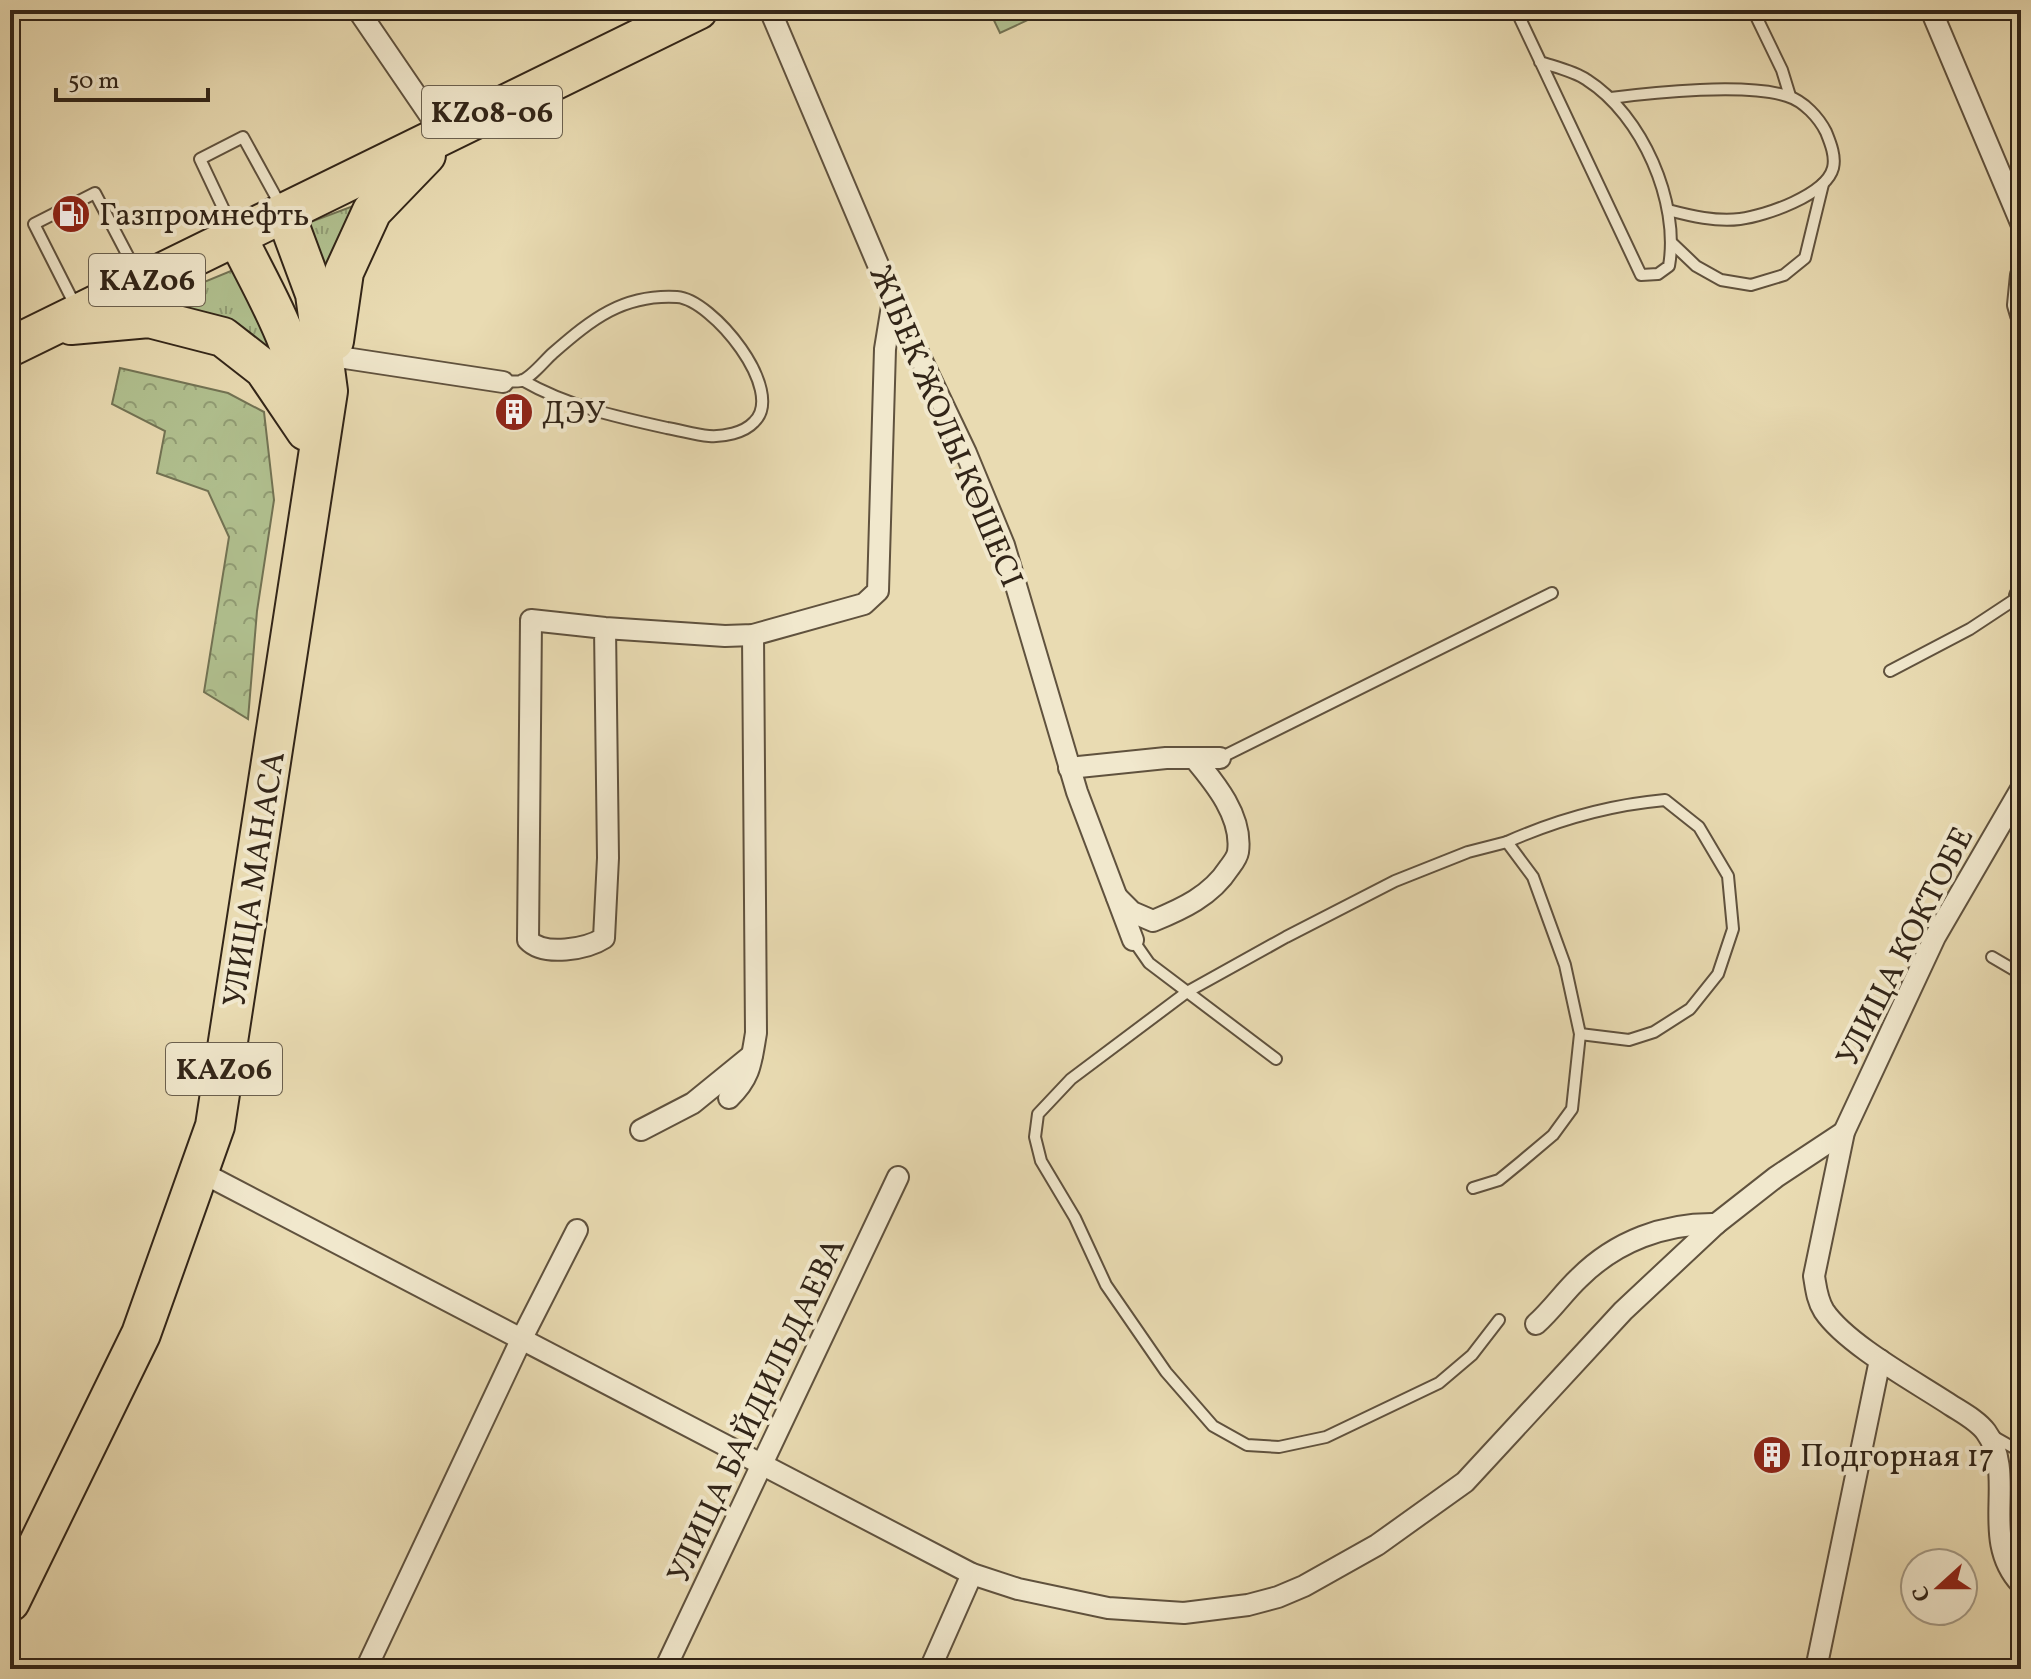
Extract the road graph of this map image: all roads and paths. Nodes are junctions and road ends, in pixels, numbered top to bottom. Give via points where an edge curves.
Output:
1 (358, 10) edge
2 (698, 10) edge
3 (770, 10) edge
4 (1516, 10) edge
5 (1753, 10) edge
6 (1931, 10) edge
7 (1540, 62) junction
8 (1790, 96) junction
9 (1611, 98) junction
10 (444, 136) junction
11 (1823, 184) junction
12 (1668, 210) junction
13 (285, 213) junction
14 (2021, 223) edge
15 (237, 237) junction
16 (1673, 244) junction
17 (2021, 275) edge
18 (142, 282) junction
19 (893, 300) junction
20 (2021, 315) edge
21 (65, 320) junction
22 (10, 347) edge
23 (330, 374) junction
24 (512, 381) junction
25 (306, 431) junction
26 (311, 500) junction
27 (1552, 593) dead end
28 (2020, 596) edge
29 (605, 628) junction
30 (753, 635) junction
31 (1890, 671) dead end
32 (1194, 758) junction
33 (1220, 758) joint
34 (1069, 768) junction
35 (2021, 789) edge
36 (1507, 842) junction
37 (1116, 896) junction
38 (1133, 940) joint
39 (1992, 957) dead end
40 (2021, 974) edge
41 (1187, 992) junction
42 (1580, 1034) junction
43 (752, 1055) junction
44 (1276, 1059) dead end
45 (729, 1098) dead end
46 (641, 1130) dead end
47 (1844, 1132) junction
48 (199, 1171) junction
49 (898, 1177) dead end
50 (1473, 1188) dead end
51 (1716, 1224) junction
52 (577, 1230) dead end
53 (1499, 1320) dead end
54 (1536, 1324) dead end
55 (522, 1338) junction
56 (1880, 1360) junction
57 (1986, 1432) junction
58 (2021, 1452) edge
59 (763, 1463) junction
60 (972, 1574) junction
61 (2021, 1584) edge
62 (10, 1602) edge
63 (366, 1669) edge
64 (665, 1669) edge
65 (930, 1669) edge
66 (1816, 1669) edge

1 - 10 street
2 - 10 highway, KZ08-06
3 - 19 street, ЖІБЕК ЖОЛЫ КӨШЕСІ
4 - 7 lane
5 - 8 lane
6 - 14 street
7 - 9 lane via 1585,78
7 - 16 lane via 1641,275 1658,274 1669,266
8 - 9 lane via 1728,90
8 - 11 lane via 1819,118 1832,147 1833,168
9 - 12 lane via 1634,125
10 - 13 highway, KZ08-06
10 - 23 highway, KZ08-06 via 372,211 344,272
11 - 12 lane via 1798,200 1739,219 1697,218
11 - 16 lane via 1805,258 1784,275 1751,285 1721,280
12 - 16 lane
13 - 15 highway, KAZ06
13 - 15 lane via 243,137 200,159
13 - 23 highway, KAZ06 via 315,294
15 - 18 highway, KAZ06
15 - 25 highway, KAZ06 via 293,350 304,392
17 - 20 street
18 - 21 highway, KAZ06
18 - 21 lane via 95,193 34,224
19 - 30 street via 885,349 878,591 856,607
19 - 34 street, ЖІБЕК ЖОЛЫ КӨШЕСІ via 1004,545
21 - 22 highway, KAZ06
21 - 25 highway, KAZ06 via 149,318 223,337 264,369
23 - 24 street
23 - 26 highway, KAZ06
24 - 24 lane via 608,310 646,298 682,297 710,314 744,351 763,404 756,421 738,432 710,437 614,416
25 - 26 highway, KAZ06
26 - 48 highway, УЛИЦА МАНАСА / KAZ06 via 215,1126
27 - 33 lane
28 - 31 lane
29 - 29 street via 604,938 590,946 545,949 528,940 531,620
29 - 30 street
30 - 43 street via 757,987
32 - 33 street
32 - 34 street
32 - 37 street via 1215,783 1235,822 1238,854 1219,883 1183,909 1153,921 1132,912
34 - 37 street, ЖІБЕК ЖОЛЫ КӨШЕСІ
35 - 47 street, УЛИЦА КОКТОБЕ via 1935,937
36 - 41 lane via 1395,881
36 - 42 lane via 1533,877 1565,965
36 - 42 lane via 1604,808 1665,800 1699,827 1728,876 1733,929 1718,974 1690,1009 1654,1032 1629,1040
37 - 38 street, ЖІБЕК ЖОЛЫ КӨШЕСІ
38 - 41 lane via 1149,963
39 - 40 lane
41 - 44 lane
41 - 53 lane via 1071,1079 1038,1114 1035,1137 1041,1161 1106,1285 1166,1372 1213,1426 1247,1445 1279,1447 1326,1437 1439,1383 1472,1355
42 - 50 lane via 1572,1109 1553,1135 1499,1180
43 - 45 street via 743,1084
43 - 46 street via 693,1103
47 - 51 street
47 - 56 street, УЛИЦА КОКТОБЕ via 1814,1276 1817,1296 1825,1313
48 - 55 street
48 - 62 highway, УЛИЦА МАНАСА / KAZ06 via 141,1334
49 - 59 street, УЛИЦА БАЙДИЛЬДАЕВА
51 - 54 street via 1687,1223 1649,1233 1609,1253
51 - 60 street via 1623,1311 1465,1482 1377,1545 1304,1586 1248,1605 1184,1613 1108,1608
52 - 55 street
55 - 59 street
55 - 63 street
56 - 57 street, УЛИЦА КОКТОБЕ
56 - 66 street
57 - 58 lane
57 - 61 street via 1997,1457 2002,1546
59 - 60 street
59 - 64 street, УЛИЦА БАЙДИЛЬДАЕВА
60 - 65 street

